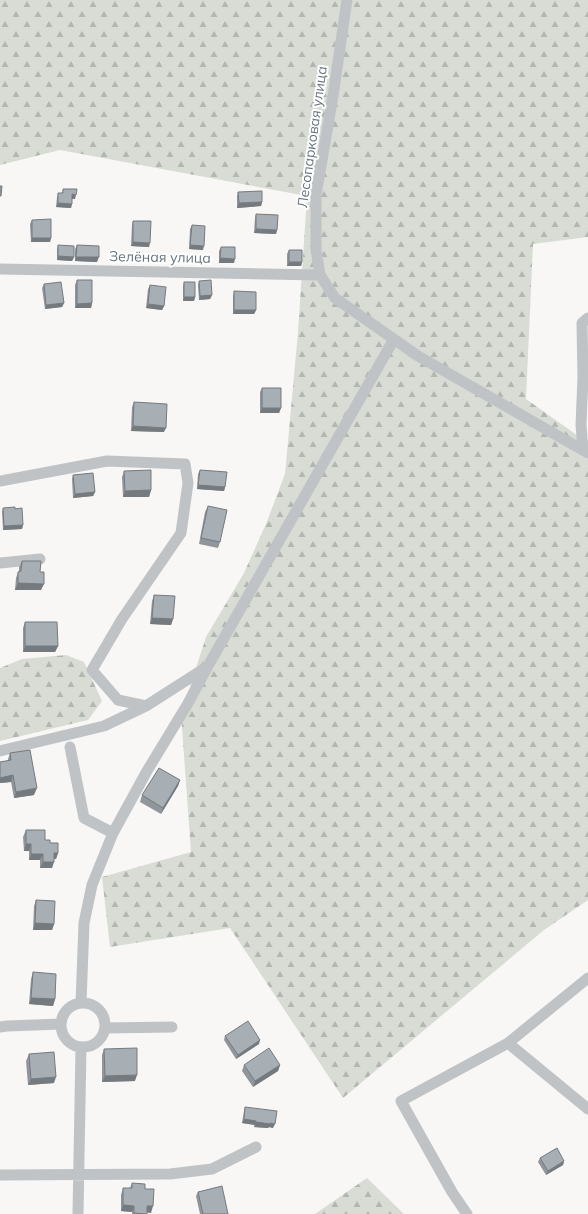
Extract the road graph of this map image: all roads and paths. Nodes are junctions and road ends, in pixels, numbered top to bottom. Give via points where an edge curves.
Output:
1 (347, 0) edge
2 (0, 268) edge
3 (320, 275) junction
4 (588, 318) edge
5 (394, 339) junction
6 (586, 451) edge
7 (0, 481) edge
8 (40, 558) dead end
9 (0, 563) edge
10 (208, 666) junction
11 (146, 706) junction
12 (70, 747) dead end
13 (0, 751) edge
14 (113, 833) junction
15 (588, 978) edge
16 (81, 1003) junction
17 (61, 1024) junction
18 (0, 1027) edge
19 (172, 1027) dead end
20 (105, 1028) junction
21 (508, 1043) junction
22 (81, 1047) junction
23 (588, 1109) edge
24 (256, 1147) dead end
25 (0, 1175) edge
26 (78, 1175) junction
27 (78, 1214) edge
28 (467, 1214) edge

1 - 3 street, Лесопарковая улица via 316,195 316,249
2 - 3 street, Зелёная улица
3 - 5 street, Лесопарковая улица via 335,298
4 - 6 street via 582,323 581,426
5 - 6 street via 418,356
5 - 10 street
7 - 11 street via 107,461 185,464 188,483 180,534 122,619 92,670 118,700
8 - 9 street
10 - 11 street
10 - 14 street
11 - 13 street via 104,726
12 - 14 street via 84,818
14 - 16 street via 92,885 84,923
15 - 21 street
16 - 17 street via 69,1007
16 - 20 street via 94,1005 99,1010 103,1015
17 - 18 street
17 - 22 street via 64,1037 75,1046
19 - 20 street
20 - 22 street via 103,1035 94,1044
21 - 23 street
21 - 28 street via 401,1101
22 - 26 street
24 - 26 street via 212,1169 170,1174
25 - 26 street
26 - 27 street

